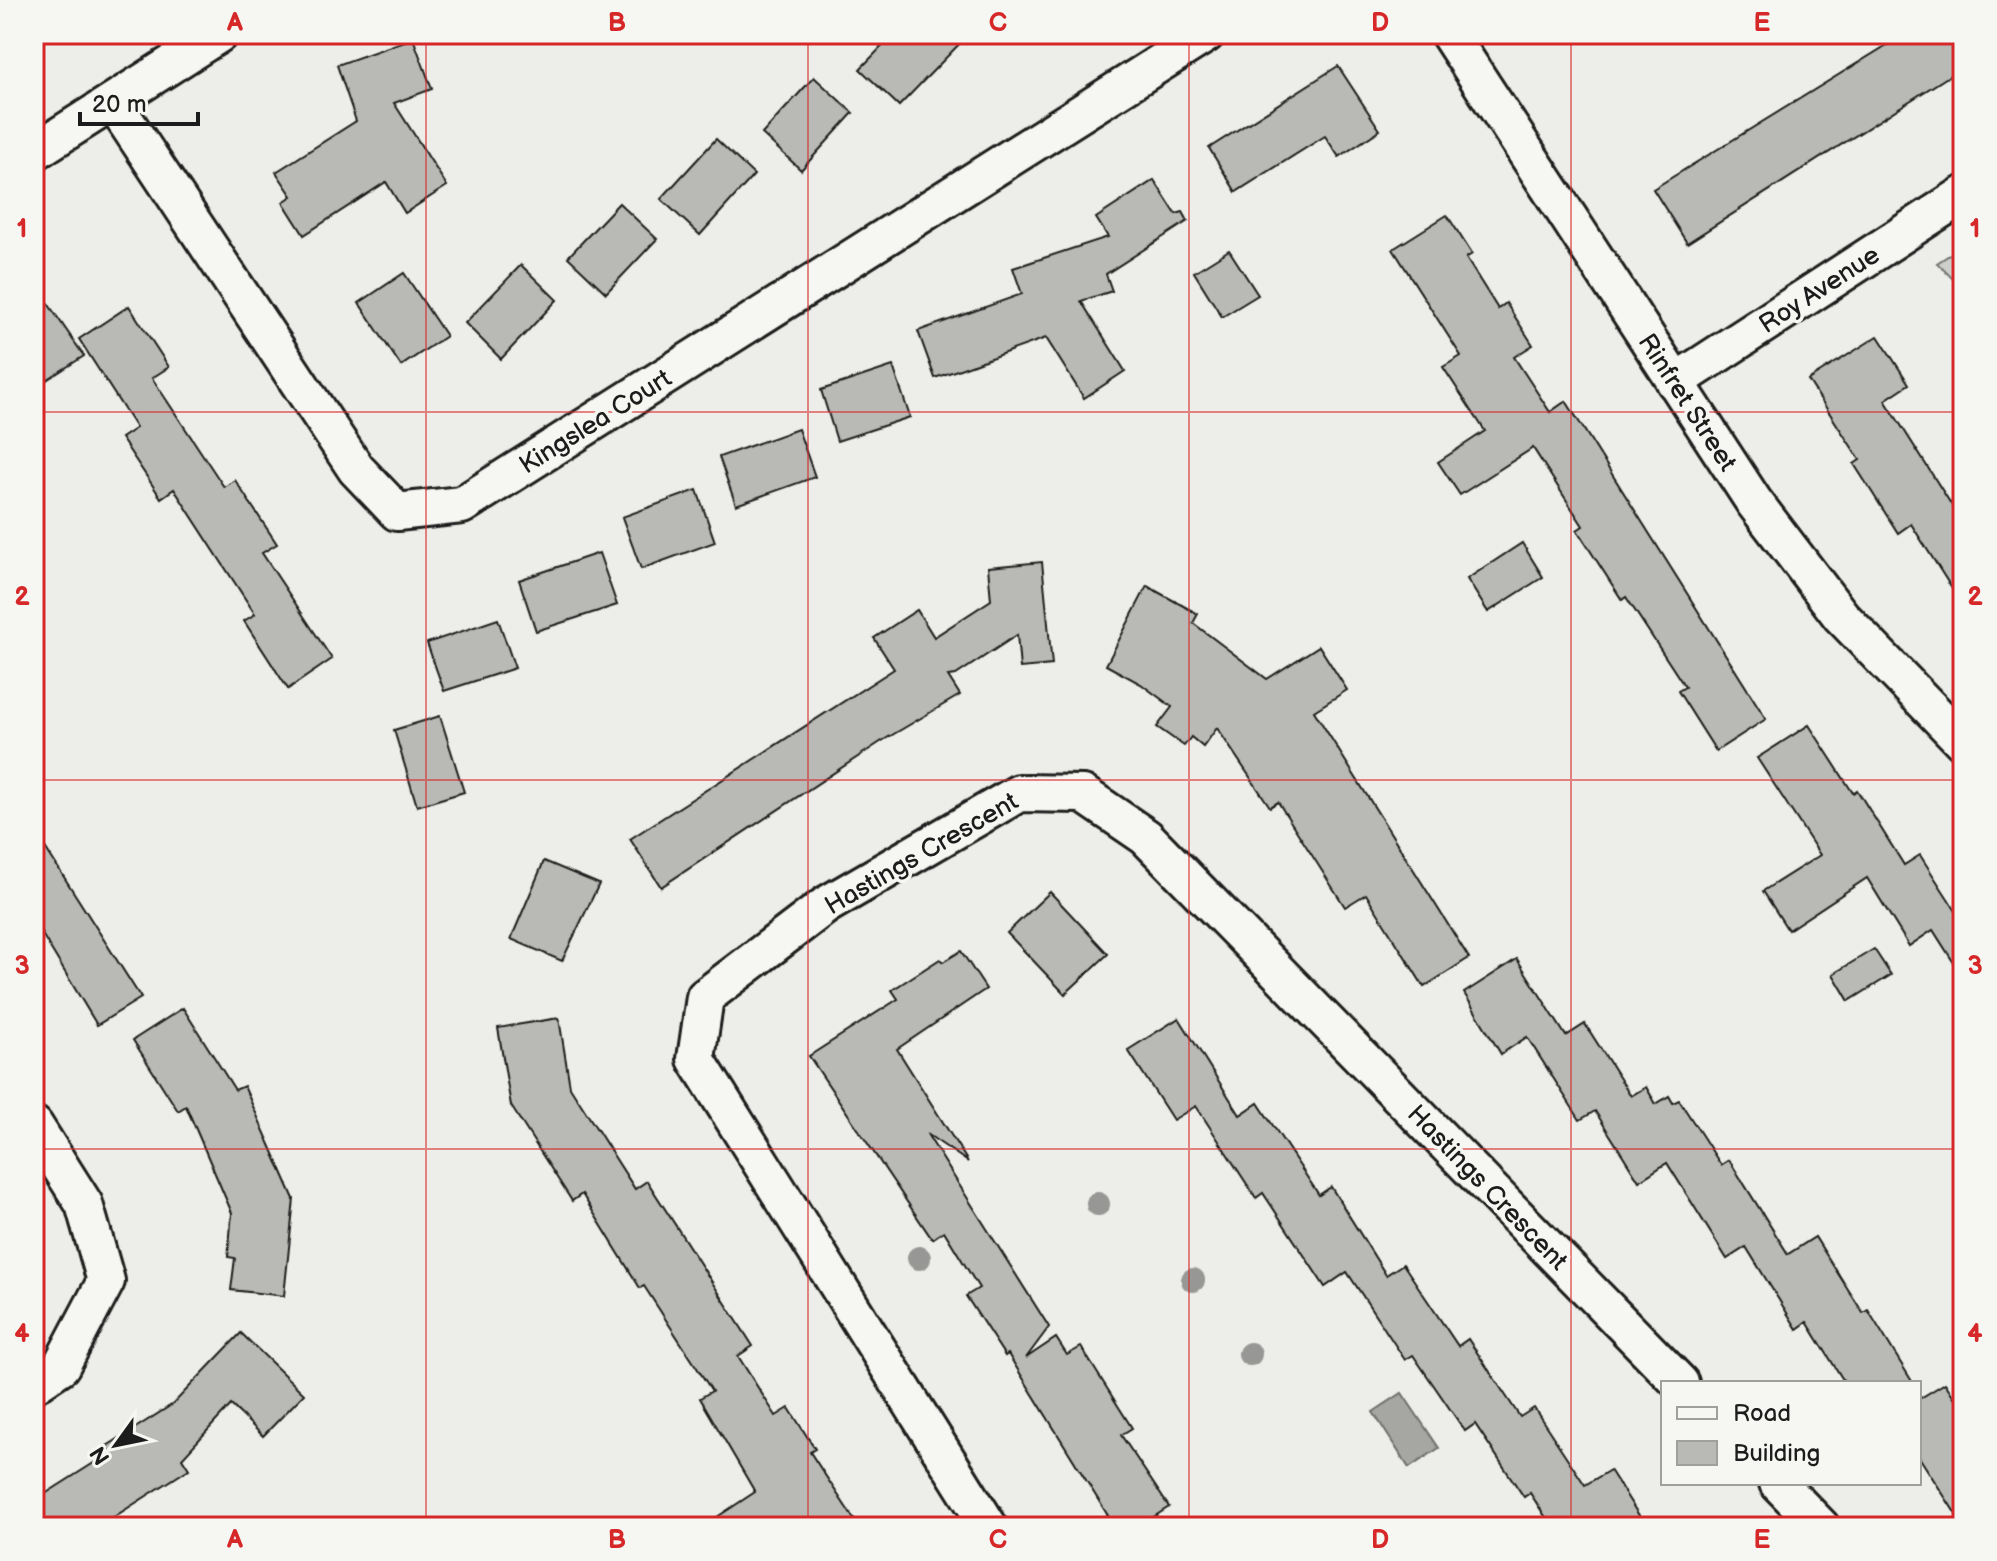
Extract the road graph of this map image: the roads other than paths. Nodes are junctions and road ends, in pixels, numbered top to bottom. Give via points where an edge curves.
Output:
1 (219, 34) edge
2 (1206, 34) edge
3 (1449, 34) edge
4 (113, 102) junction
5 (34, 152) edge
6 (1963, 195) edge
7 (1675, 382) junction
8 (1963, 742) edge
9 (34, 1125) edge
10 (1678, 1381) edge
11 (34, 1384) edge
12 (1780, 1485) edge
13 (989, 1527) edge
14 (1821, 1527) edge

1 - 4 street
2 - 4 street, Kingslea Court via 462,505 397,512 356,469
3 - 7 street, Rinfret Street
4 - 5 street
6 - 7 street, Roy Avenue
7 - 8 street, Rinfret Street via 1754,502 1841,616
9 - 11 street via 84,1204 106,1281 61,1366
10 - 13 street, Hastings Crescent via 1146,837 1083,794 1019,793 826,905 705,997 696,1059
12 - 14 street

